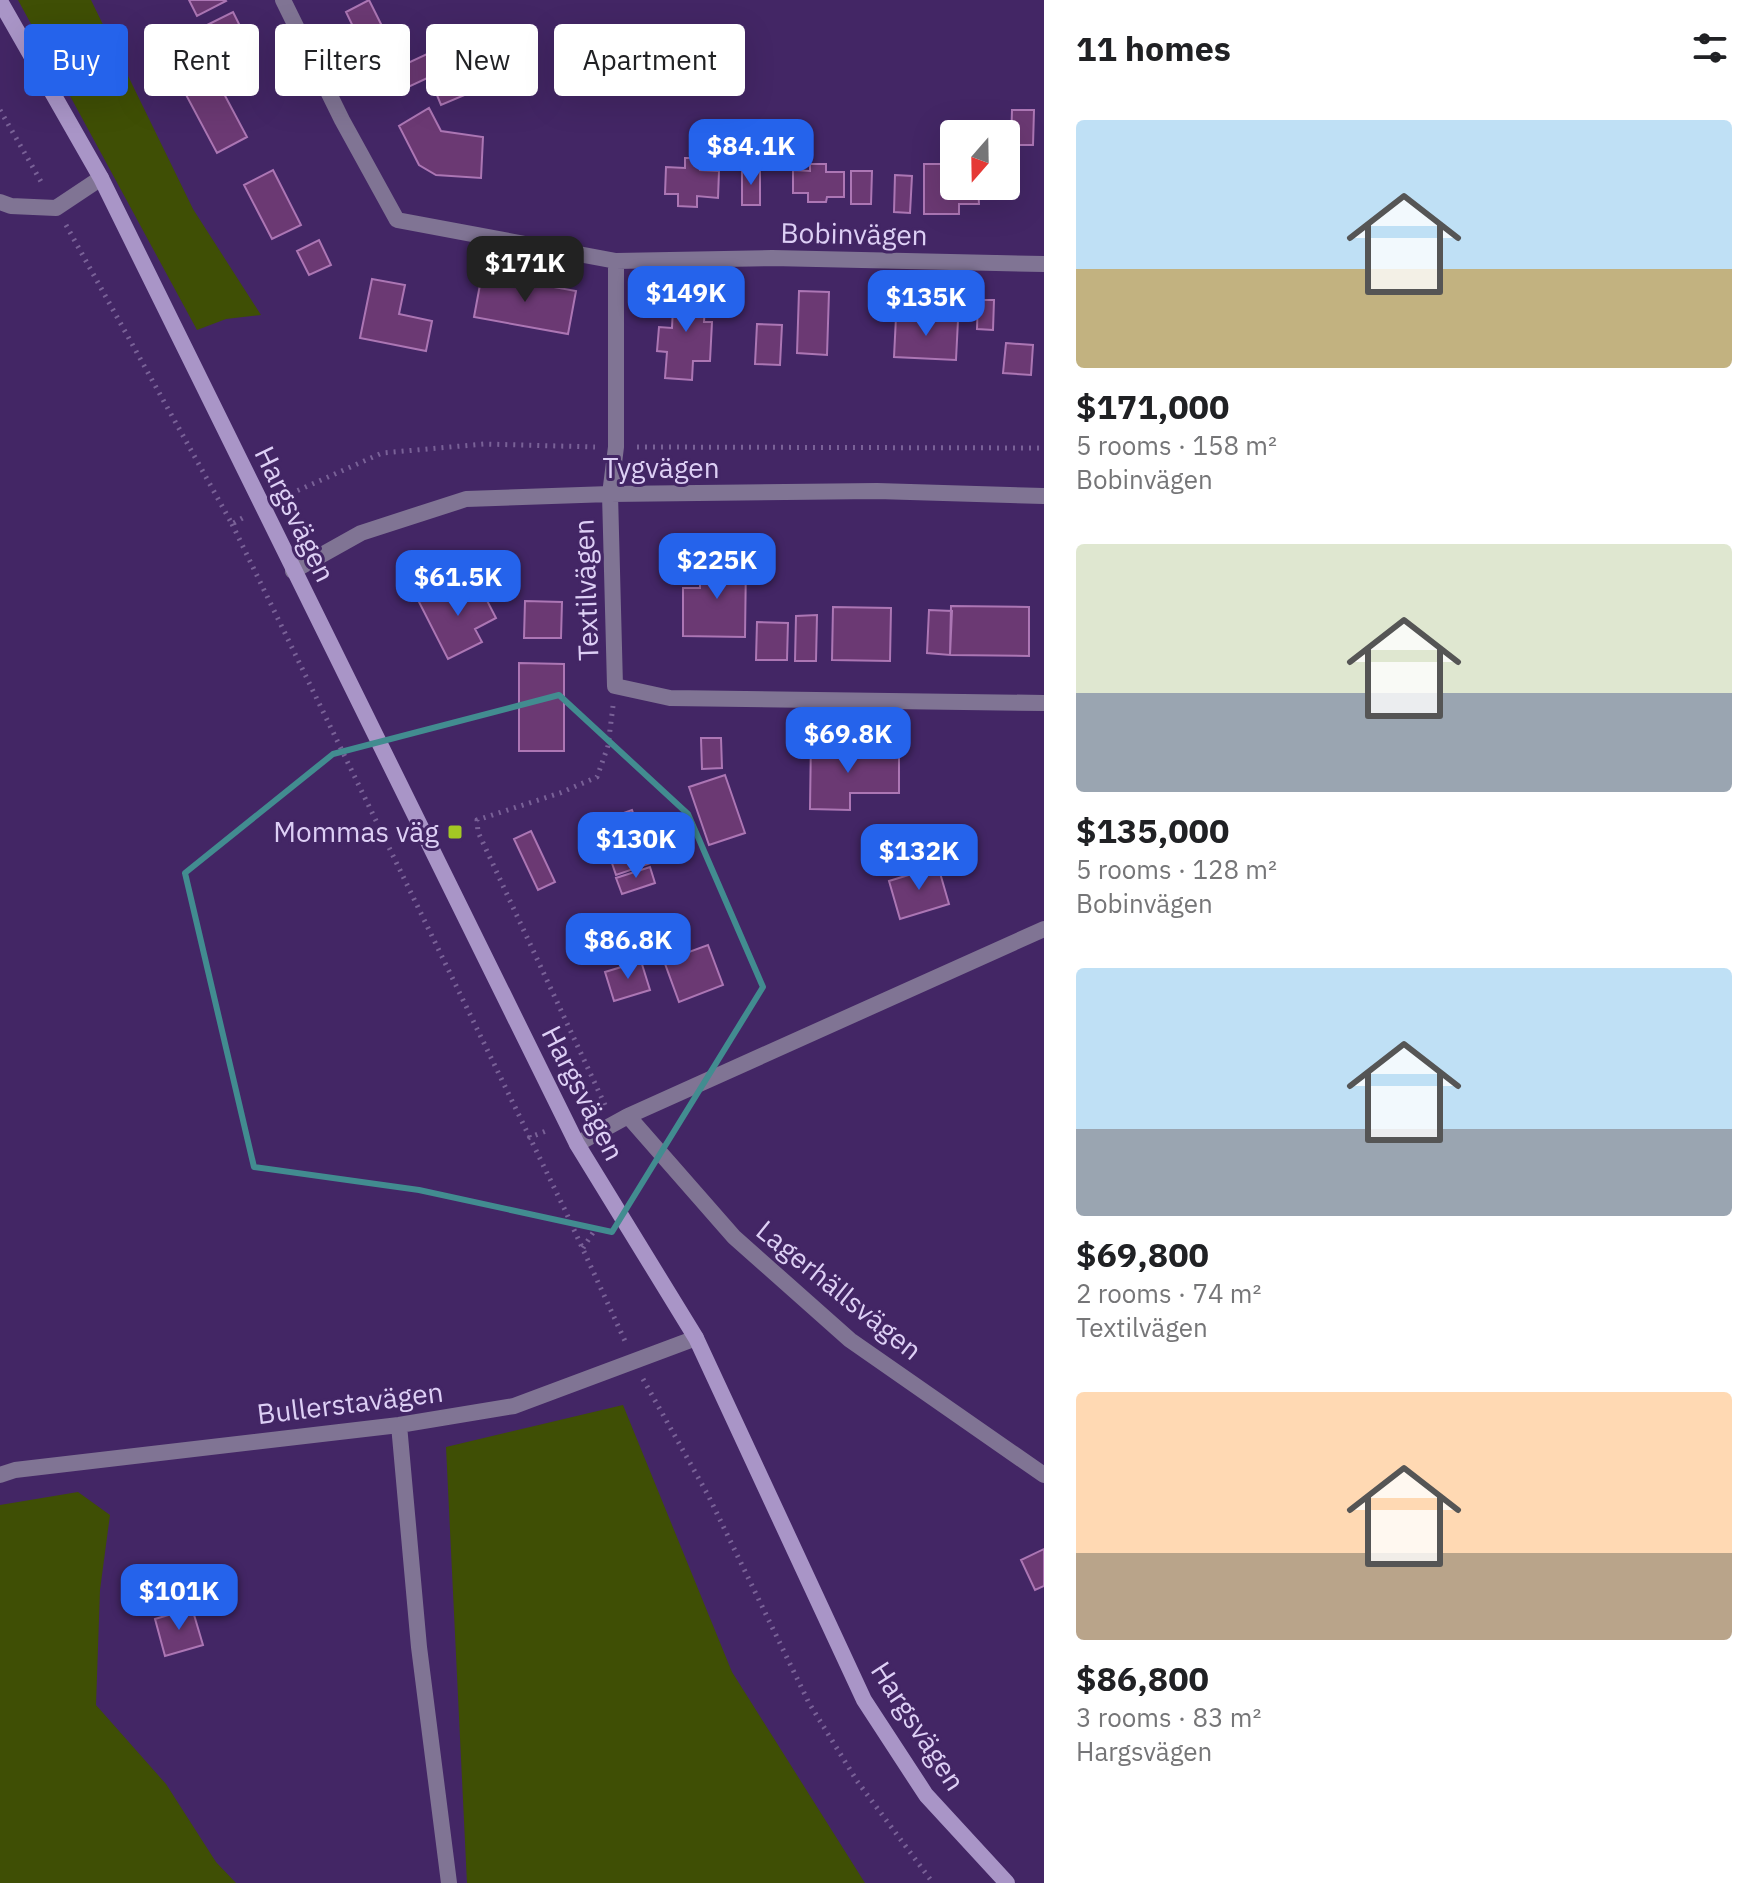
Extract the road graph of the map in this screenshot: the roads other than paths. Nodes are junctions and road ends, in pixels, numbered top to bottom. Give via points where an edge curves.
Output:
1 (283, 0) edge
2 (0, 1) edge
3 (101, 178) junction
4 (0, 202) edge
5 (616, 261) junction
6 (1044, 264) edge
7 (610, 494) junction
8 (1044, 496) edge
9 (293, 571) junction
10 (1044, 703) edge
11 (1044, 929) edge
12 (628, 1116) junction
13 (577, 1144) junction
14 (696, 1338) junction
15 (399, 1425) junction
16 (0, 1475) edge
17 (1044, 1475) edge
18 (449, 1883) edge
19 (1007, 1883) edge

1 - 5 street, Bobinvägen via 397,220
2 - 3 street, Hargsvägen
3 - 4 street via 56,208
3 - 9 street, Hargsvägen
5 - 6 street, Bobinvägen via 772,258
5 - 7 street via 616,447
7 - 8 street, Tygvägen via 877,491
7 - 9 street, Tygvägen via 466,499 361,533
7 - 10 street, Textilvägen via 615,686 670,698
9 - 13 street, Hargsvägen
11 - 12 street
12 - 13 street
12 - 17 street, Lagerhällsvägen via 734,1237 850,1340
13 - 14 street, Hargsvägen
14 - 15 street, Bullerstavägen via 514,1406
14 - 19 street, Hargsvägen via 864,1700 926,1795
15 - 16 street, Bullerstavägen
15 - 18 street via 419,1647

